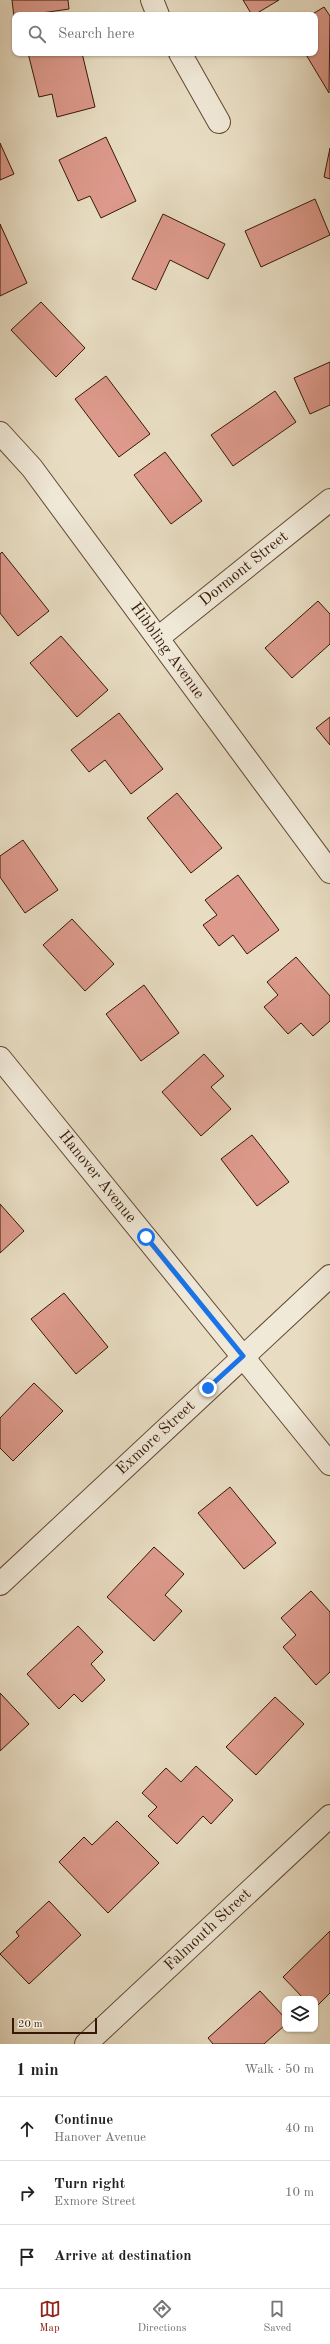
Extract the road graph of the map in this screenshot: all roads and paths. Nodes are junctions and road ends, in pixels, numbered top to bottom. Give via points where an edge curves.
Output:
1 (152, 0) edge
2 (157, 12) edge
3 (182, 56) edge
4 (219, 122) dead end
5 (0, 433) edge
6 (330, 500) edge
7 (158, 638) junction
8 (330, 872) edge
9 (0, 1058) edge
10 (330, 1276) edge
11 (243, 1356) junction
12 (330, 1464) edge
13 (0, 1584) edge
14 (330, 1816) edge
15 (86, 2044) edge

1 - 2 street
3 - 4 street
5 - 7 street, Hibbling Avenue via 32,468
6 - 7 street, Dormont Street
7 - 8 street, Hibbling Avenue
9 - 11 street, Hanover Avenue
10 - 11 street, Exmore Street
11 - 12 street, Hanover Avenue
11 - 13 street, Exmore Street
14 - 15 street, Falmouth Street

